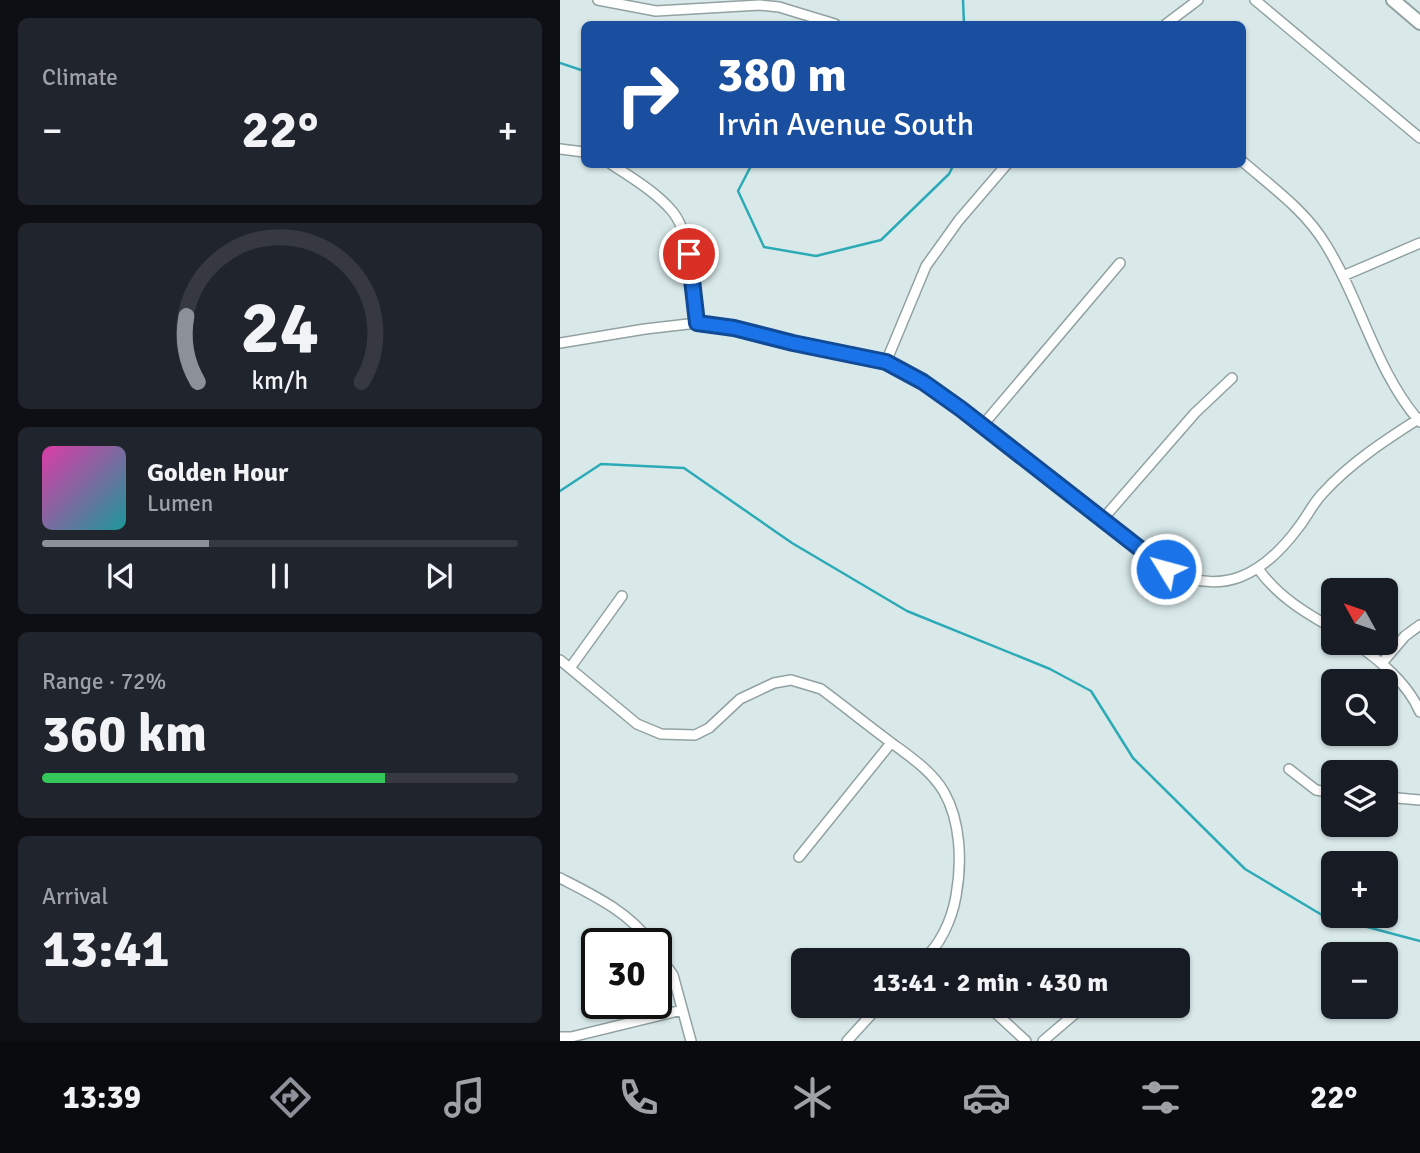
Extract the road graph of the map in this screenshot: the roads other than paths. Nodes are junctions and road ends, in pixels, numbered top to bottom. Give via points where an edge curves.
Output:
1 (598, 0) edge
2 (1198, 0) edge
3 (1255, 0) edge
4 (1393, 0) edge
5 (694, 5) edge
6 (825, 21) edge
7 (1171, 21) edge
8 (1420, 23) edge
9 (1420, 138) edge
10 (560, 149) edge
11 (581, 152) edge
12 (1246, 165) edge
13 (617, 168) edge
14 (1002, 168) edge
15 (1420, 243) edge
16 (1120, 263) dead end
17 (1343, 276) junction
18 (697, 323) junction
19 (560, 343) edge
20 (886, 362) junction
21 (1232, 378) dead end
22 (1419, 420) edge
23 (982, 426) junction
24 (1102, 520) junction
25 (1259, 570) junction
26 (622, 596) dead end
27 (1321, 621) edge
28 (1420, 625) edge
29 (1371, 655) edge
30 (560, 660) edge
31 (1382, 663) junction
32 (570, 668) junction
33 (1420, 712) edge
34 (891, 743) junction
35 (1289, 769) dead end
36 (1321, 791) edge
37 (1398, 798) edge
38 (1420, 800) edge
39 (799, 857) dead end
40 (560, 877) edge
41 (639, 928) edge
42 (934, 948) edge
43 (672, 974) edge
44 (682, 1010) junction
45 (868, 1018) edge
46 (1001, 1018) edge
47 (1070, 1018) edge
48 (560, 1037) edge
49 (691, 1041) edge
50 (847, 1041) edge
51 (1026, 1041) edge
52 (1043, 1041) edge

1 - 5 street via 656,11
2 - 7 street
3 - 9 street
4 - 8 street
5 - 6 street via 779,7
10 - 11 street
12 - 17 street via 1311,223
13 - 18 street via 673,212 682,228
14 - 20 street via 926,266
15 - 17 street
16 - 23 street
17 - 22 street via 1388,372
18 - 19 street
18 - 20 street
20 - 23 street via 923,382
21 - 24 street via 1195,413
22 - 25 street via 1321,494 1297,530
23 - 24 street
24 - 25 street via 1186,579 1225,581
25 - 27 street via 1288,601
26 - 32 street
28 - 31 street
29 - 31 street
30 - 32 street
31 - 33 street
32 - 34 street via 637,724 661,734 695,735 752,692 791,680 821,689
34 - 39 street
34 - 42 street via 921,765 944,792 956,823 959,880 954,910
35 - 36 street
37 - 38 street
40 - 41 street via 609,904
43 - 44 street
44 - 48 street
44 - 49 street
45 - 50 street
46 - 51 street
47 - 52 street

